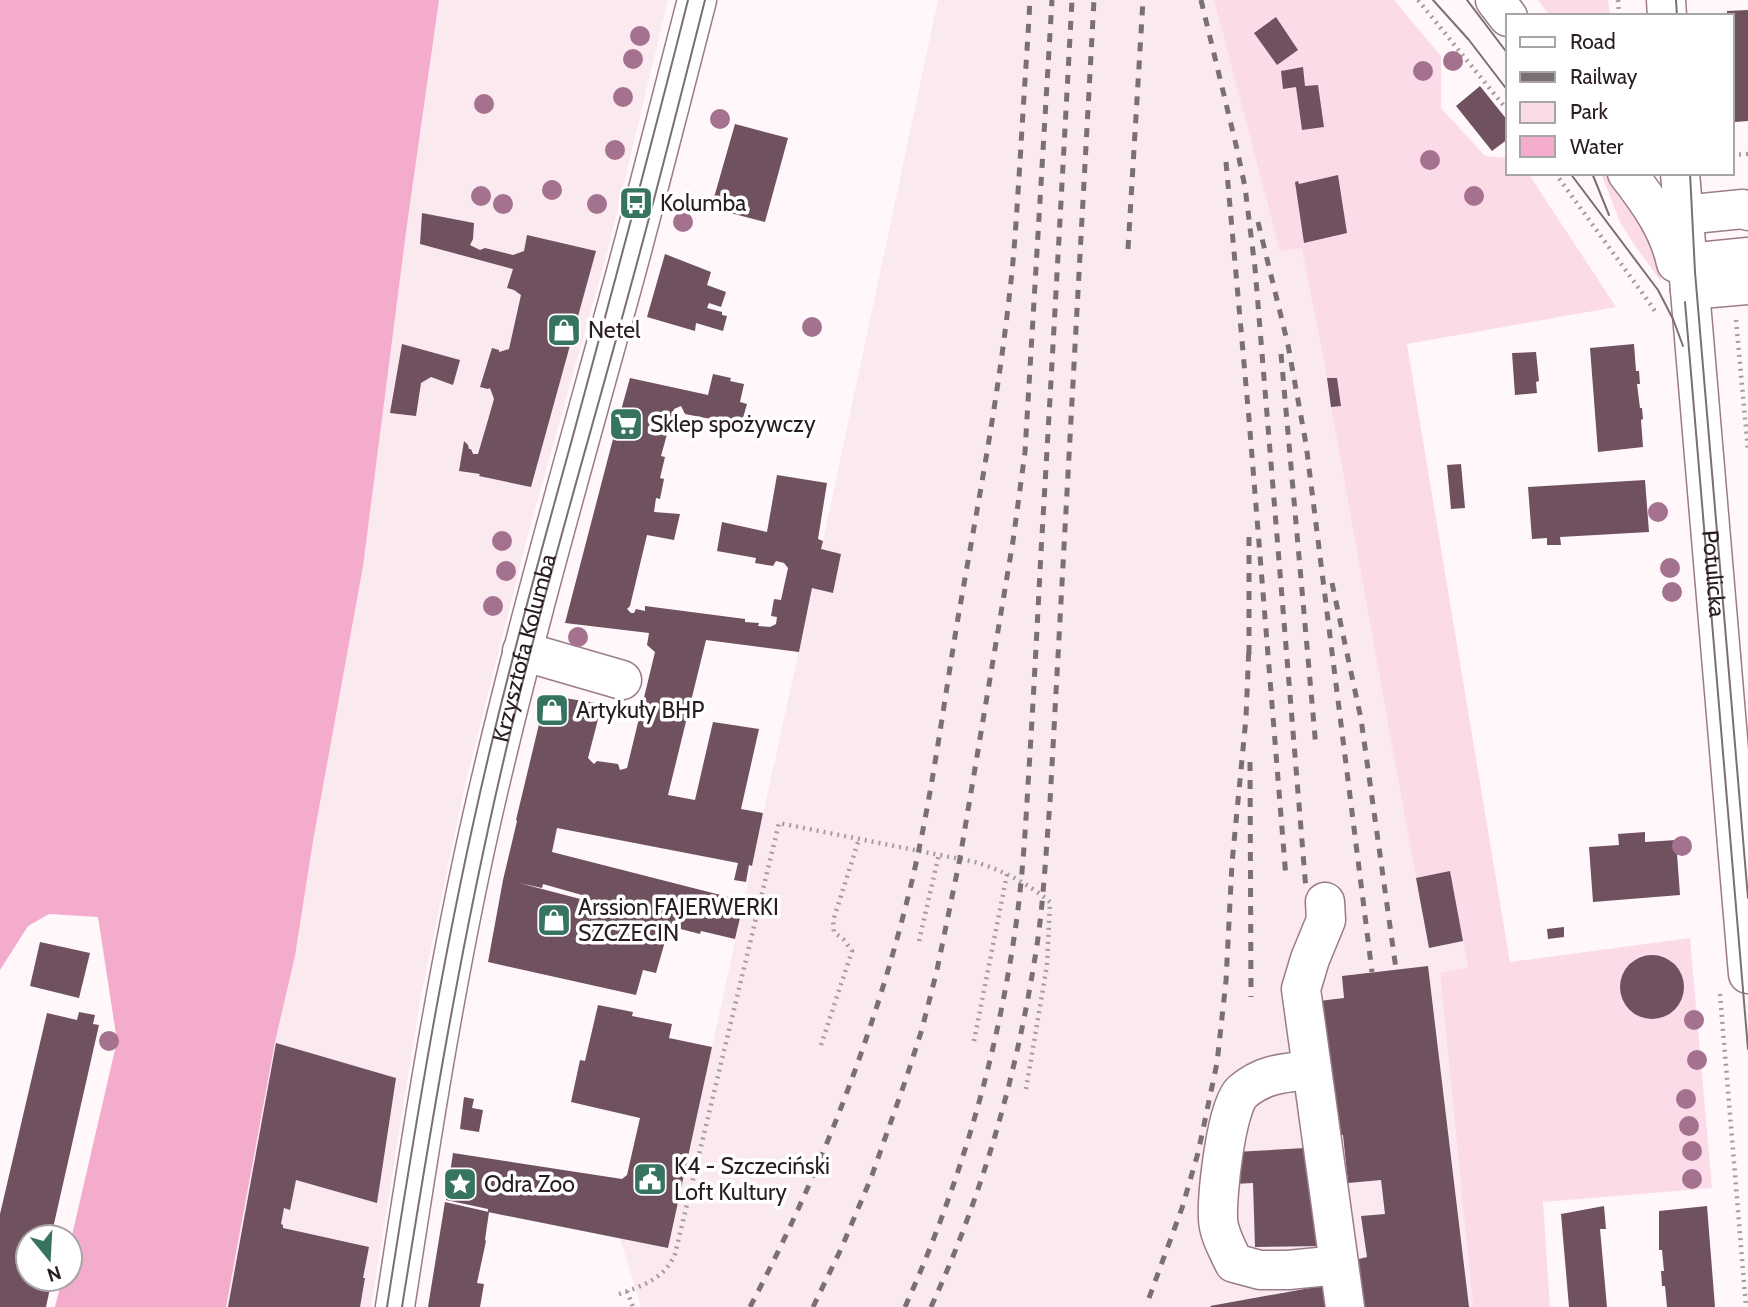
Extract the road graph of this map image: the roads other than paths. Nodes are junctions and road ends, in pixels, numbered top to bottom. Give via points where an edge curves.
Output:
1 (697, 0) edge
2 (1495, 0) edge
3 (1506, 15) edge
4 (1628, 175) edge
5 (1655, 175) edge
6 (1680, 175) edge
7 (1748, 211) edge
8 (1683, 215) junction
9 (1748, 257) edge
10 (1748, 285) edge
11 (1683, 301) junction
12 (522, 651) junction
13 (622, 680) dead end
14 (1325, 902) dead end
15 (1734, 983) edge
16 (1312, 1070) junction
17 (1339, 1265) junction
18 (395, 1307) edge
19 (1345, 1307) edge

1 - 12 street, Krzysztofa Kolumba
2 - 3 street
4 - 11 street via 1659,218 1674,253
5 - 11 street via 1677,235
6 - 8 street, Potulicka
7 - 8 street
8 - 11 street, Potulicka
9 - 11 street
10 - 11 street
11 - 15 street, Potulicka
12 - 13 street
12 - 18 street, Krzysztofa Kolumba via 449,977
14 - 16 street via 1326,920 1301,989
16 - 17 street
16 - 17 street via 1260,1079 1239,1095 1228,1124 1217,1220 1234,1263 1260,1270
17 - 19 street

